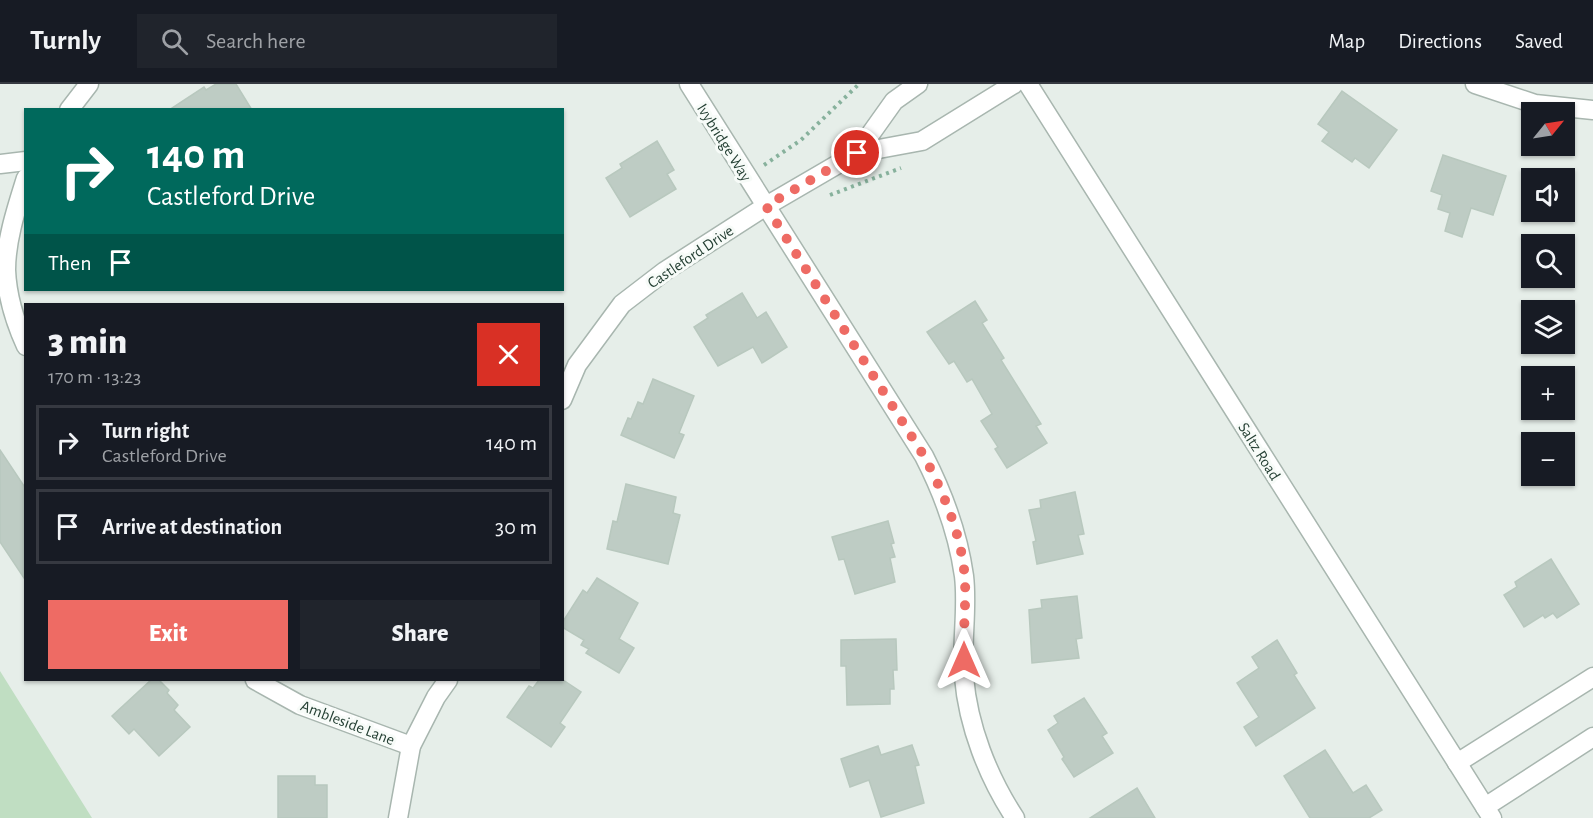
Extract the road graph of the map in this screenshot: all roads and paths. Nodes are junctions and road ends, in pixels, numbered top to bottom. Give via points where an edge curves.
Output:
1 (89, 84) edge
2 (689, 84) edge
3 (859, 84) edge
4 (918, 84) edge
5 (1014, 84) edge
6 (1028, 84) edge
7 (1475, 84) edge
8 (71, 108) edge
9 (1593, 110) edge
10 (857, 153) junction
11 (24, 161) edge
12 (0, 164) edge
13 (764, 165) dead end
14 (24, 185) edge
15 (766, 206) junction
16 (3, 266) edge
17 (24, 340) edge
18 (564, 395) edge
19 (1593, 677) edge
20 (257, 681) edge
21 (447, 681) edge
22 (1593, 737) edge
23 (411, 746) junction
24 (1457, 763) junction
25 (1489, 812) edge
26 (398, 818) edge
27 (1015, 818) edge

1 - 8 street
2 - 15 street, Ivybridge Way
3 - 13 path via 801,140
4 - 10 street, Castleford Drive via 894,101
5 - 10 street, Castleford Drive via 922,141
6 - 24 street, Saltz Road
7 - 9 street via 1535,104
10 - 15 street, Castleford Drive
11 - 12 street
14 - 16 street
15 - 18 street, Castleford Drive via 664,271 622,304 577,365
15 - 27 street, Ivybridge Way via 924,456 950,512 965,579 964,678 974,735
16 - 17 street
19 - 24 street
20 - 23 street, Ambleside Lane via 300,705
21 - 23 street
22 - 25 street
23 - 26 street
24 - 25 street, Saltz Road

